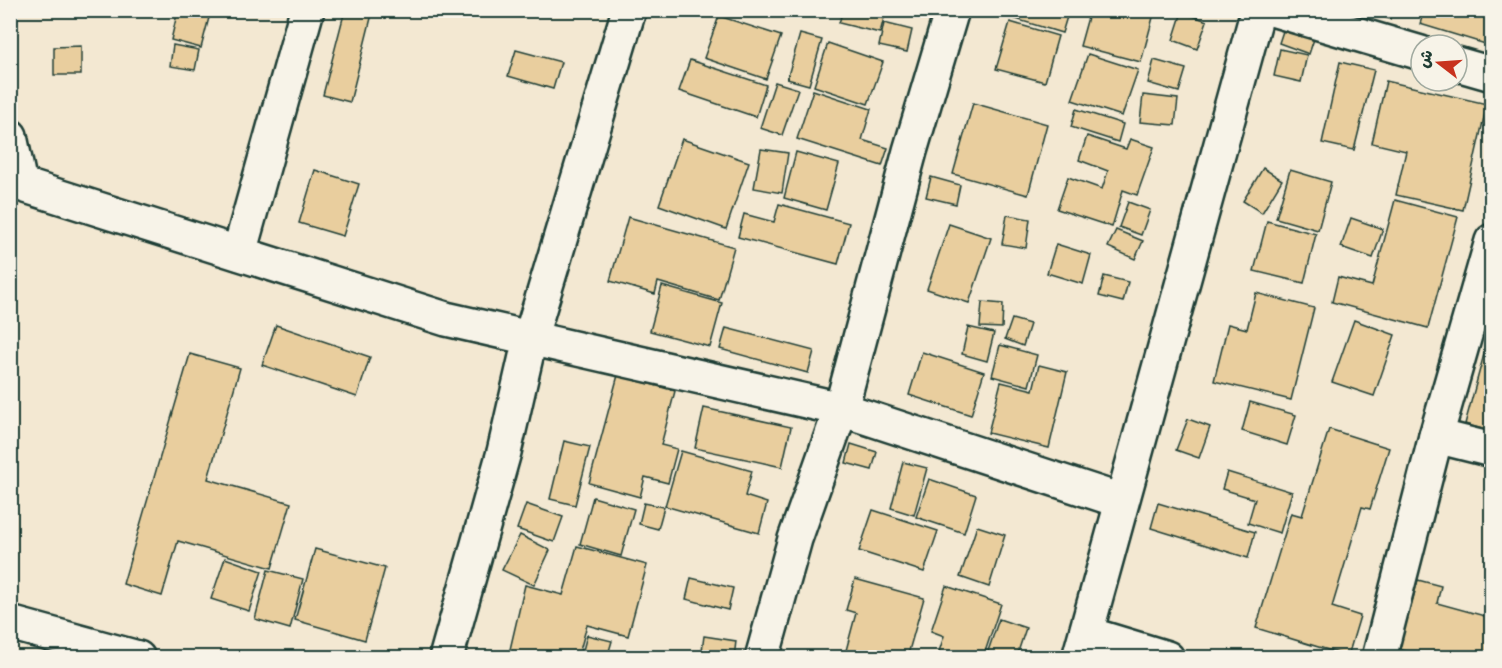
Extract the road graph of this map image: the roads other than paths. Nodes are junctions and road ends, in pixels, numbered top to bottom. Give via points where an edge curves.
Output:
1 (307, 10) edge
2 (629, 10) edge
3 (952, 10) edge
4 (1258, 10) edge
5 (1275, 10) edge
6 (1409, 49) edge
7 (1469, 68) edge
8 (1491, 74) edge
9 (10, 136) edge
10 (15, 183) edge
11 (1491, 241) edge
12 (239, 253) junction
13 (530, 339) junction
14 (841, 409) junction
15 (1436, 436) junction
16 (1491, 450) edge
17 (1121, 501) junction
18 (10, 623) edge
19 (1083, 646) edge
20 (135, 657) edge
21 (446, 657) edge
22 (762, 657) edge
23 (1167, 657) edge
24 (1379, 657) edge

1 - 12 street
2 - 13 street
3 - 14 street
4 - 17 street
5 - 6 street
7 - 8 street
9 - 10 street
10 - 12 street
11 - 15 street
12 - 13 street via 446,319
13 - 14 street
13 - 21 street via 504,452
14 - 17 street
14 - 22 street via 795,539
15 - 16 street
15 - 24 street
17 - 19 street
18 - 20 street
19 - 23 street

